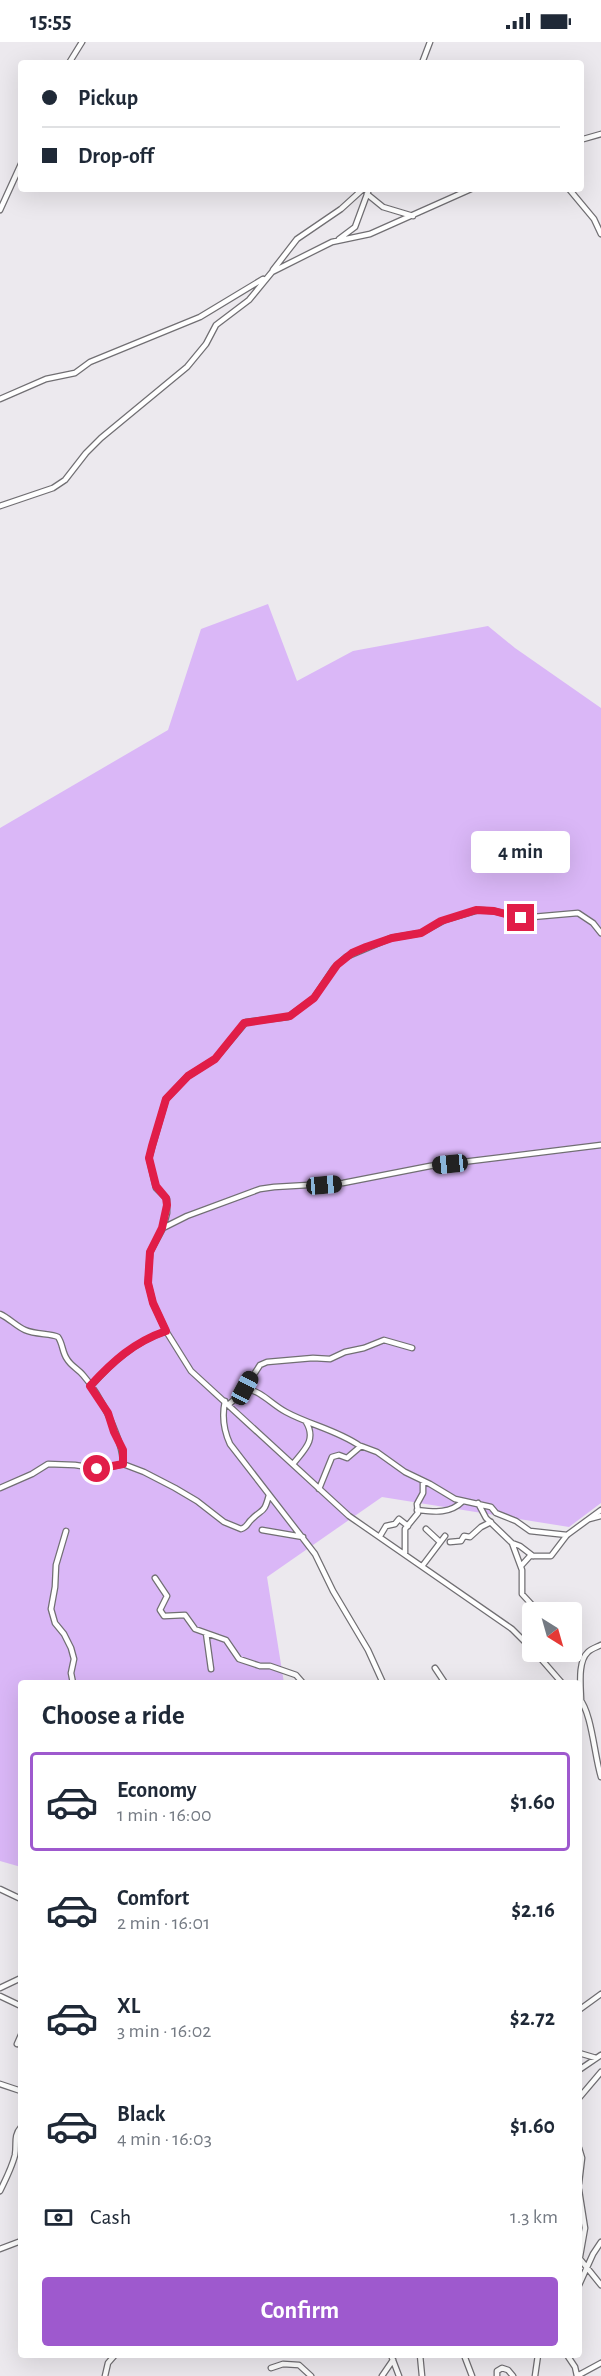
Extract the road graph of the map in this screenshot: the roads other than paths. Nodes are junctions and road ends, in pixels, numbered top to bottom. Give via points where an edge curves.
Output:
1 (82, 42) edge
2 (430, 42) edge
3 (71, 60) edge
4 (423, 60) edge
5 (601, 134) edge
6 (584, 139) edge
7 (18, 171) edge
8 (360, 192) edge
9 (368, 192) edge
10 (369, 192) edge
11 (465, 192) edge
12 (572, 192) edge
13 (0, 210) edge
14 (413, 216) junction
15 (601, 234) edge
16 (337, 240) junction
17 (271, 273) junction
18 (0, 399) edge
19 (0, 506) edge
20 (601, 933) edge
21 (601, 1145) edge
22 (162, 1228) junction
23 (0, 1314) edge
24 (166, 1331) junction
25 (412, 1348) dead end
26 (90, 1386) junction
27 (245, 1388) junction
28 (227, 1403) junction
29 (306, 1422) junction
30 (360, 1446) junction
31 (123, 1464) junction
32 (293, 1464) junction
33 (423, 1481) junction
34 (0, 1488) edge
35 (319, 1489) junction
36 (269, 1495) junction
37 (463, 1501) junction
38 (478, 1503) junction
39 (417, 1510) junction
40 (601, 1510) edge
41 (601, 1516) edge
42 (586, 1520) junction
43 (491, 1522) junction
44 (408, 1526) junction
45 (426, 1529) dead end
46 (262, 1530) dead end
47 (66, 1531) dead end
48 (567, 1535) junction
49 (380, 1536) junction
50 (446, 1536) dead end
51 (303, 1537) junction
52 (440, 1542) junction
53 (450, 1542) dead end
54 (512, 1543) junction
55 (405, 1553) junction
56 (533, 1556) junction
57 (423, 1565) junction
58 (521, 1566) junction
59 (155, 1578) dead end
60 (529, 1602) edge
61 (206, 1633) junction
62 (522, 1639) edge
63 (601, 1645) edge
64 (544, 1662) edge
65 (435, 1668) dead end
66 (211, 1669) dead end
67 (72, 1680) edge
68 (300, 1680) edge
69 (381, 1680) edge
70 (443, 1680) edge
71 (559, 1680) edge
72 (581, 1680) edge
73 (582, 1702) edge
74 (601, 1777) edge
75 (0, 1889) edge
76 (18, 1898) edge
77 (18, 1979) edge
78 (0, 1988) edge
79 (601, 1994) edge
80 (0, 1996) edge
81 (18, 2005) edge
82 (582, 2008) edge
83 (582, 2053) edge
84 (599, 2056) edge
85 (582, 2068) edge
86 (601, 2072) edge
87 (0, 2084) edge
88 (18, 2090) edge
89 (582, 2094) edge
90 (18, 2131) edge
91 (0, 2191) edge
92 (582, 2209) edge
93 (18, 2242) edge
94 (601, 2242) edge
95 (582, 2244) edge
96 (0, 2249) edge
97 (582, 2263) edge
98 (586, 2268) junction
99 (582, 2278) edge
100 (601, 2285) edge
101 (112, 2358) edge
102 (393, 2358) edge
103 (420, 2358) edge
104 (465, 2358) edge
105 (538, 2358) edge
106 (569, 2358) edge
107 (601, 2363) edge
108 (271, 2368) dead end
109 (385, 2375) edge
110 (105, 2376) edge
111 (311, 2376) edge
112 (399, 2376) edge
113 (422, 2376) edge
114 (472, 2376) edge
115 (497, 2376) edge
116 (513, 2376) edge
117 (535, 2376) edge

1 - 3 street
2 - 4 street
5 - 6 street
7 - 13 street
8 - 17 street via 297,239
9 - 16 street via 355,226
10 - 14 street via 383,207
11 - 14 street
12 - 15 street
14 - 16 street via 361,238
16 - 17 street
17 - 18 street via 200,317 90,362 76,373 46,379
17 - 19 street via 249,300 216,325 187,367 101,438 64,480 53,488
20 - 22 street via 578,913 521,918 476,910 441,921 421,933 360,950 337,965 314,998 290,1016 246,1022 215,1059 188,1076 165,1102 149,1158 156,1188 167,1199
21 - 22 street via 430,1166 343,1183 274,1187
22 - 24 street via 153,1243 148,1268 153,1303
23 - 26 street via 38,1335 58,1337 67,1360
24 - 26 street via 142,1340
24 - 28 street via 191,1371
25 - 27 street via 384,1340 330,1359 273,1360 260,1365
26 - 31 street via 108,1413 123,1450
27 - 28 street
27 - 29 street
28 - 32 street
28 - 36 street via 226,1437
29 - 30 street via 332,1430
29 - 32 street via 310,1443
30 - 33 street via 377,1452
30 - 35 street via 347,1458 332,1456
31 - 34 street via 102,1469 48,1464
31 - 36 street via 175,1488 237,1529 245,1528 262,1513
32 - 35 street
33 - 37 street
33 - 39 street
35 - 49 street
36 - 51 street
37 - 38 street
37 - 39 street via 447,1511
38 - 43 street
38 - 48 street via 514,1519 530,1532
39 - 44 street
40 - 42 street
41 - 42 street
42 - 48 street
43 - 53 street via 470,1537
43 - 54 street
44 - 49 street via 399,1519 386,1526
44 - 55 street
45 - 52 street
46 - 51 street
47 - 67 street via 56,1565 51,1609 71,1648
48 - 56 street via 551,1556
49 - 55 street
50 - 52 street
51 - 69 street
52 - 57 street
54 - 56 street
54 - 58 street
55 - 57 street
56 - 58 street
57 - 62 street
58 - 60 street via 522,1594
59 - 61 street via 166,1596 162,1615 185,1615 195,1629
61 - 66 street
61 - 68 street via 226,1640 239,1659 270,1666
63 - 72 street via 584,1658
64 - 71 street
65 - 70 street
73 - 74 street via 589,1714
75 - 76 street
77 - 78 street
79 - 82 street
80 - 81 street
83 - 84 street
84 - 85 street
86 - 89 street
87 - 88 street
90 - 91 street via 15,2155
92 - 95 street
93 - 96 street
94 - 98 street
97 - 98 street
98 - 99 street
98 - 100 street
101 - 110 street
102 - 109 street
102 - 112 street
103 - 113 street
104 - 114 street
105 - 117 street
106 - 107 street via 577,2376
108 - 111 street via 299,2364
115 - 116 street via 502,2368

